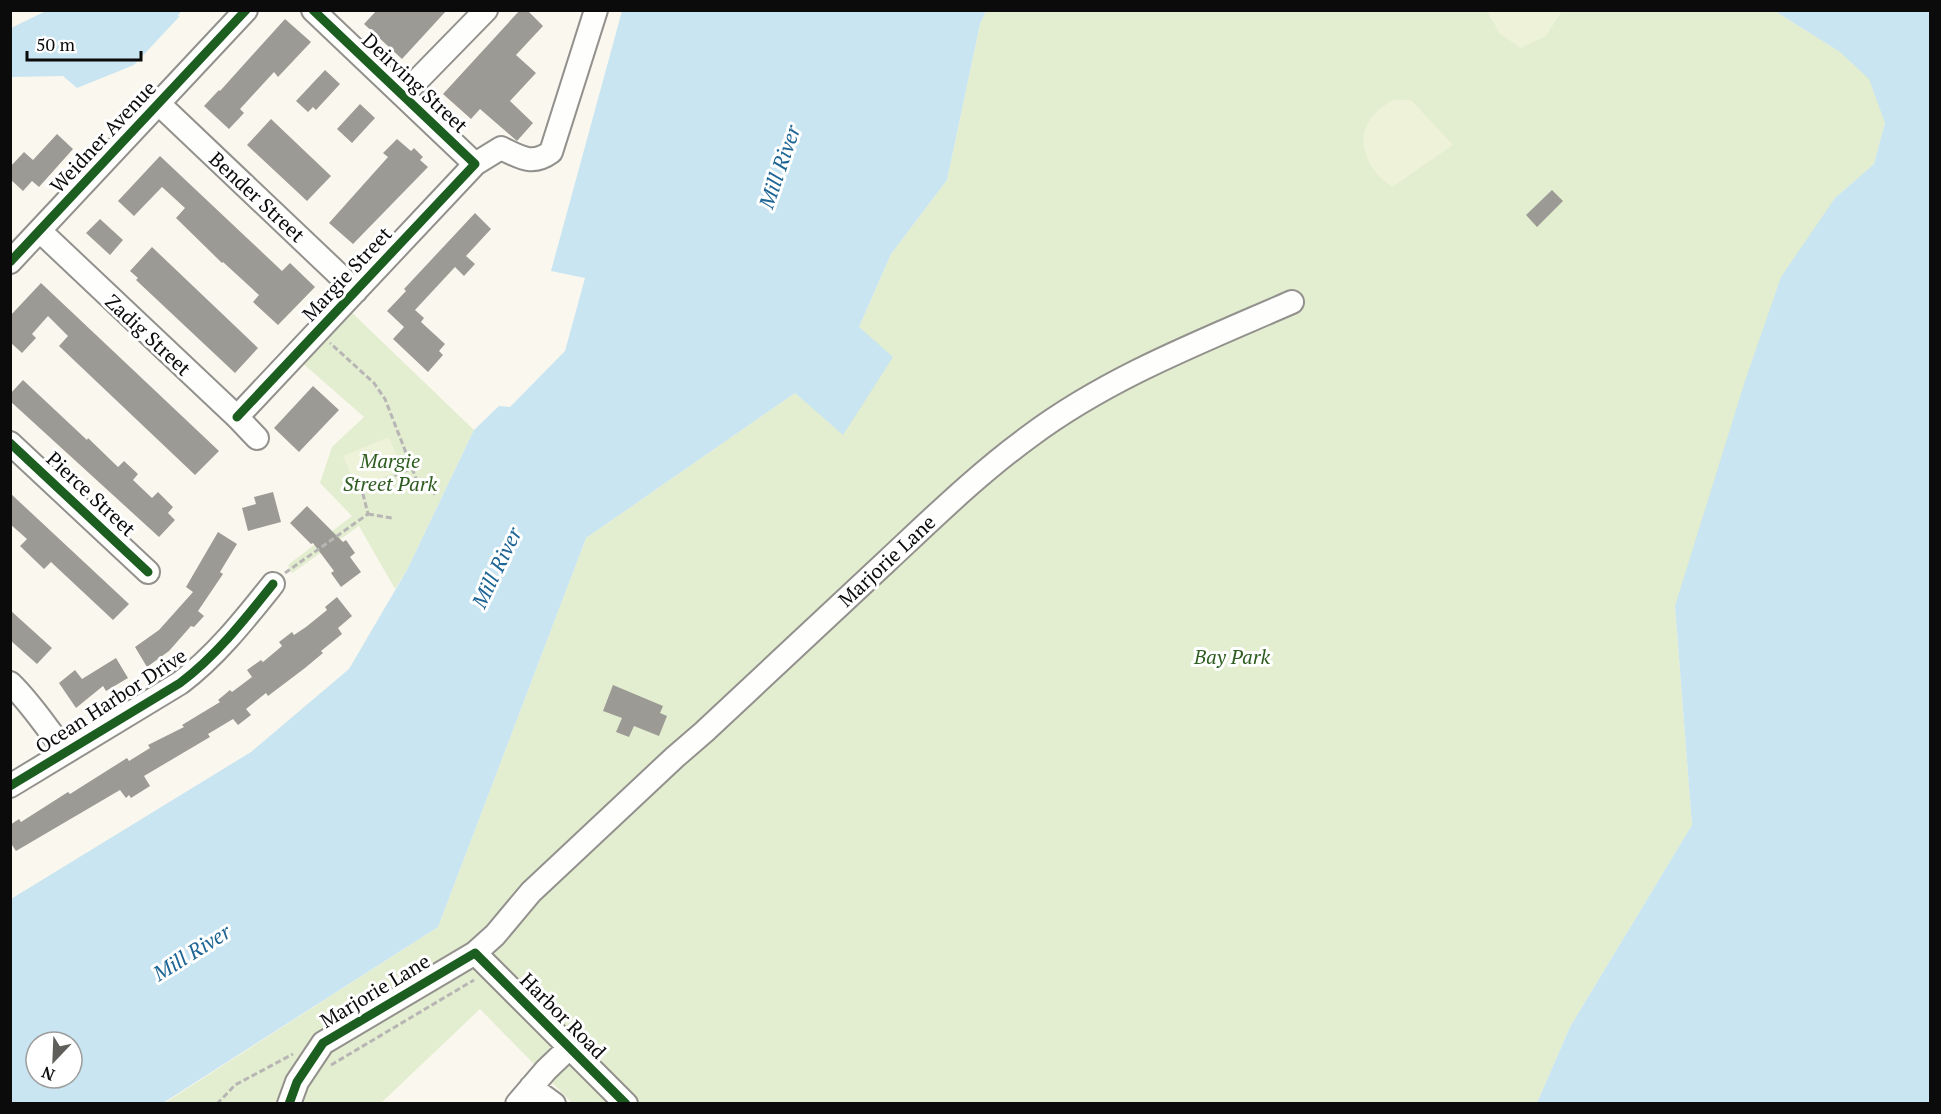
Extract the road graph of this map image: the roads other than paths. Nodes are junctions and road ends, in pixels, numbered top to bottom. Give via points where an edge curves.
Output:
1 (246, 10) edge
2 (312, 10) edge
3 (486, 10) edge
4 (596, 10) edge
5 (403, 95) junction
6 (158, 104) junction
7 (471, 160) junction
8 (40, 231) junction
9 (10, 262) edge
10 (356, 291) junction
11 (1292, 302) dead end
12 (237, 417) junction
13 (257, 438) dead end
14 (10, 443) edge
15 (148, 572) dead end
16 (273, 584) road end
17 (10, 683) edge
18 (66, 752) junction
19 (10, 786) edge
20 (475, 953) junction
21 (569, 1048) junction
22 (524, 1095) edge
23 (289, 1104) edge
24 (554, 1104) edge
25 (626, 1104) edge

1 - 6 street, Weidner Avenue
2 - 5 street, Deirving Street
3 - 5 street
4 - 7 street, Margie Street via 551,152 542,159 528,160 501,148
5 - 7 street, Deirving Street
6 - 8 street, Weidner Avenue
6 - 10 street, Bender Street
7 - 10 street, Margie Street
8 - 9 street, Weidner Avenue
8 - 12 street, Zadig Street
10 - 12 street, Margie Street
11 - 20 street, Marjorie Lane via 1100,391 1030,435 920,530 531,892
12 - 13 street, Zadig Street
14 - 15 street, Pierce Street
16 - 18 street, Ocean Harbor Drive via 197,670
17 - 18 street
18 - 19 street, Ocean Harbor Drive
20 - 21 street, Harbor Road
20 - 23 street, Marjorie Lane via 323,1043 297,1082
21 - 22 street
21 - 25 street, Harbor Road
22 - 24 street

